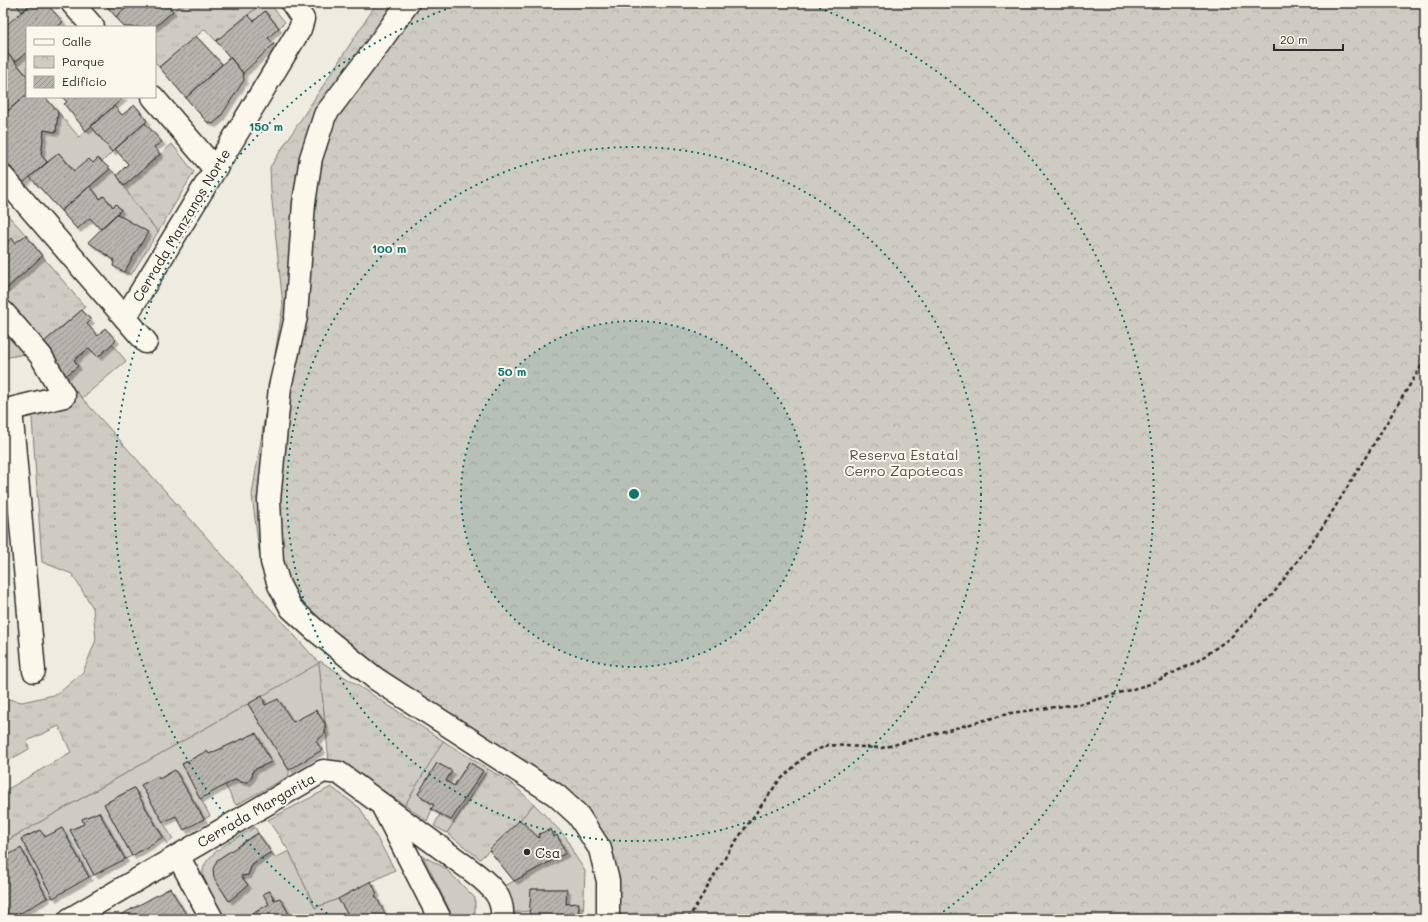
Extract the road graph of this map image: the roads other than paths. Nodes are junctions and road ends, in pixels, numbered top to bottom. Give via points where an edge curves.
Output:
1 (72, 3) edge
2 (408, 3) edge
3 (294, 5) edge
4 (92, 26) edge
5 (154, 98) edge
6 (215, 169) junction
7 (3, 177) edge
8 (3, 312) edge
9 (125, 318) junction
10 (146, 342) dead end
11 (34, 671) dead end
12 (381, 802) junction
13 (178, 856) junction
14 (70, 919) edge
15 (212, 919) edge
16 (440, 919) edge
17 (502, 919) edge
18 (608, 919) edge

1 - 4 street
2 - 18 street via 325,115 311,158 304,203 296,317 280,388 269,500 272,562 279,585 291,608 315,630 376,679 556,795 578,815 600,849 608,881
3 - 6 street, Cerrada Manzanos Norte via 303,19 300,29
5 - 6 street
6 - 9 street, Cerrada Manzanos Norte
7 - 9 street
8 - 11 street via 41,356 64,396 10,409
9 - 10 street
12 - 13 street, Cerrada Margarita via 339,773 323,771
12 - 16 street
12 - 17 street, Cerrada Margarita via 494,888 503,909
13 - 14 street, Cerrada Margarita
13 - 15 street

